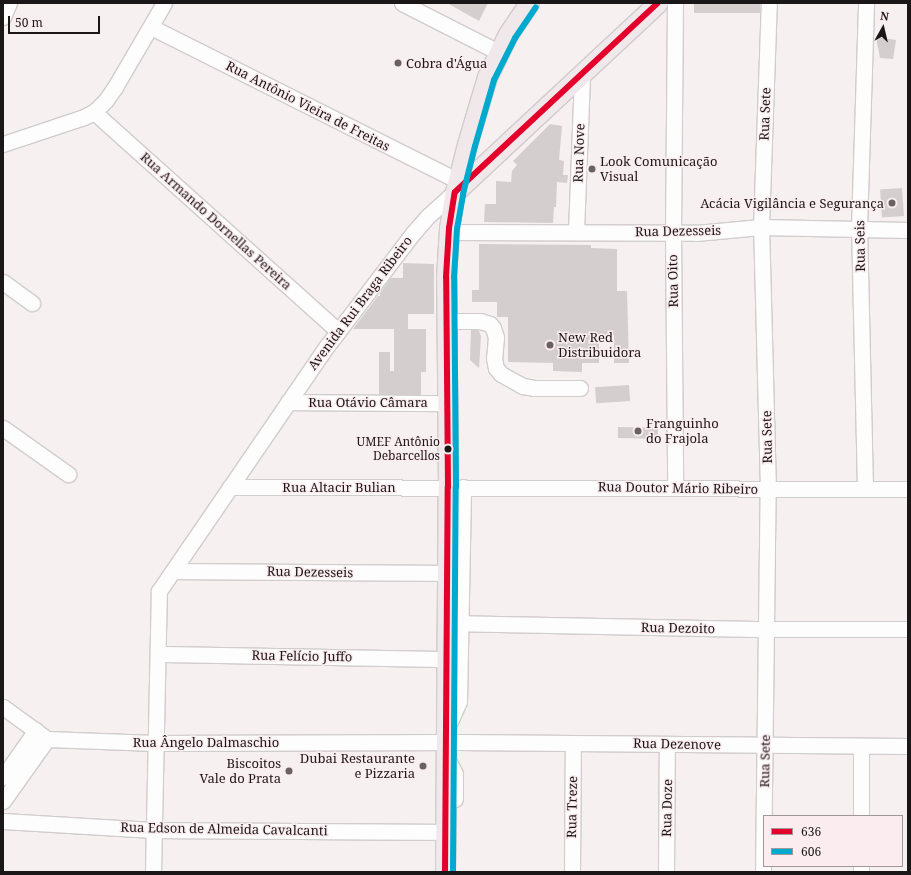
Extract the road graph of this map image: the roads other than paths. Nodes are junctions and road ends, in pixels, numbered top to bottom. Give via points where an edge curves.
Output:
1 (9, 3) edge
2 (164, 3) edge
3 (402, 3) edge
4 (529, 3) edge
5 (658, 3) edge
6 (675, 3) edge
7 (769, 3) edge
8 (866, 3) edge
9 (3, 17) edge
10 (152, 27) junction
11 (498, 52) junction
12 (582, 73) junction
13 (94, 112) junction
14 (3, 144) edge
15 (459, 186) junction
16 (761, 227) junction
17 (860, 228) junction
18 (908, 230) edge
19 (448, 232) junction
20 (576, 232) junction
21 (673, 233) junction
22 (3, 282) edge
23 (32, 303) dead end
24 (447, 321) junction
25 (338, 331) junction
26 (580, 388) dead end
27 (288, 402) junction
28 (448, 403) junction
29 (3, 428) edge
30 (68, 474) dead end
31 (230, 487) junction
32 (456, 487) junction
33 (675, 487) junction
34 (865, 489) junction
35 (908, 489) edge
36 (768, 490) junction
37 (173, 571) junction
38 (448, 573) junction
39 (454, 623) junction
40 (768, 629) junction
41 (908, 629) edge
42 (158, 654) junction
43 (447, 659) junction
44 (3, 707) edge
45 (41, 734) junction
46 (446, 742) junction
47 (155, 743) junction
48 (573, 743) junction
49 (667, 744) junction
50 (765, 746) junction
51 (861, 746) junction
52 (908, 746) edge
53 (3, 777) edge
54 (3, 801) edge
55 (764, 815) edge
56 (861, 815) edge
57 (3, 821) edge
58 (153, 830) junction
59 (445, 832) junction
60 (153, 872) edge
61 (445, 872) edge
62 (453, 872) edge
63 (572, 872) edge
64 (666, 872) edge

1 - 9 street
2 - 10 street
3 - 11 street
4 - 11 main road
5 - 12 main road
6 - 21 street, Rua Oito
7 - 16 street, Rua Sete
8 - 17 street, Rua Seis
10 - 13 street via 115,87
10 - 15 street, Rua Antônio Vieira de Freitas
11 - 15 main road via 477,110
12 - 15 main road
12 - 20 street, Rua Nove
13 - 14 street
13 - 25 street, Rua Armando Dornellas Pereira
15 - 19 main road
15 - 25 street, Avenida Rui Braga Ribeiro via 414,232
16 - 17 street, Rua Dezesseis
16 - 21 street, Rua Dezesseis
16 - 36 street, Rua Sete
17 - 18 street, Rua Dezesseis
17 - 34 street, Rua Seis
19 - 20 street, Rua Dezesseis
19 - 24 main road
20 - 21 street, Rua Dezesseis
21 - 33 street, Rua Oito
22 - 23 street
24 - 26 street via 480,321 490,324 496,337 496,368 501,374 522,386
24 - 28 main road
25 - 27 street, Avenida Rui Braga Ribeiro
27 - 28 street, Rua Otávio Câmara
27 - 31 street, Avenida Rui Braga Ribeiro
28 - 32 main road
29 - 30 street
31 - 32 street, Rua Altacir Bulian
31 - 37 street, Avenida Rui Braga Ribeiro
32 - 33 street, Rua Doutor Mário Ribeiro
32 - 38 main road
32 - 39 street
33 - 36 street, Rua Doutor Mário Ribeiro
34 - 35 street, Rua Doutor Mário Ribeiro
34 - 36 street, Rua Doutor Mário Ribeiro
36 - 40 street, Rua Sete
37 - 38 street, Rua Dezesseis
37 - 42 street, Avenida Rui Braga Ribeiro via 159,591
38 - 39 main road
39 - 40 street, Rua Dezoito
39 - 43 main road
39 - 46 street via 459,701
40 - 41 street, Rua Dezoito
40 - 50 street, Rua Sete
42 - 43 street, Rua Felício Juffo
42 - 47 street
43 - 46 main road
44 - 45 street
45 - 47 street, Rua Ângelo Dalmaschio
45 - 53 street
45 - 54 street
46 - 47 street, Rua Ângelo Dalmaschio
46 - 48 street, Rua Dezenove
46 - 59 main road
46 - 62 street via 455,774
47 - 58 street
48 - 49 street, Rua Dezenove
48 - 63 street, Rua Treze
49 - 50 street, Rua Dezenove
49 - 64 street, Rua Doze
50 - 51 street, Rua Dezenove
50 - 55 street, Rua Sete
51 - 52 street, Rua Dezenove
51 - 56 street
57 - 58 street, Rua Edson de Almeida Cavalcanti
58 - 59 street, Rua Edson de Almeida Cavalcanti
58 - 60 street
59 - 61 main road

